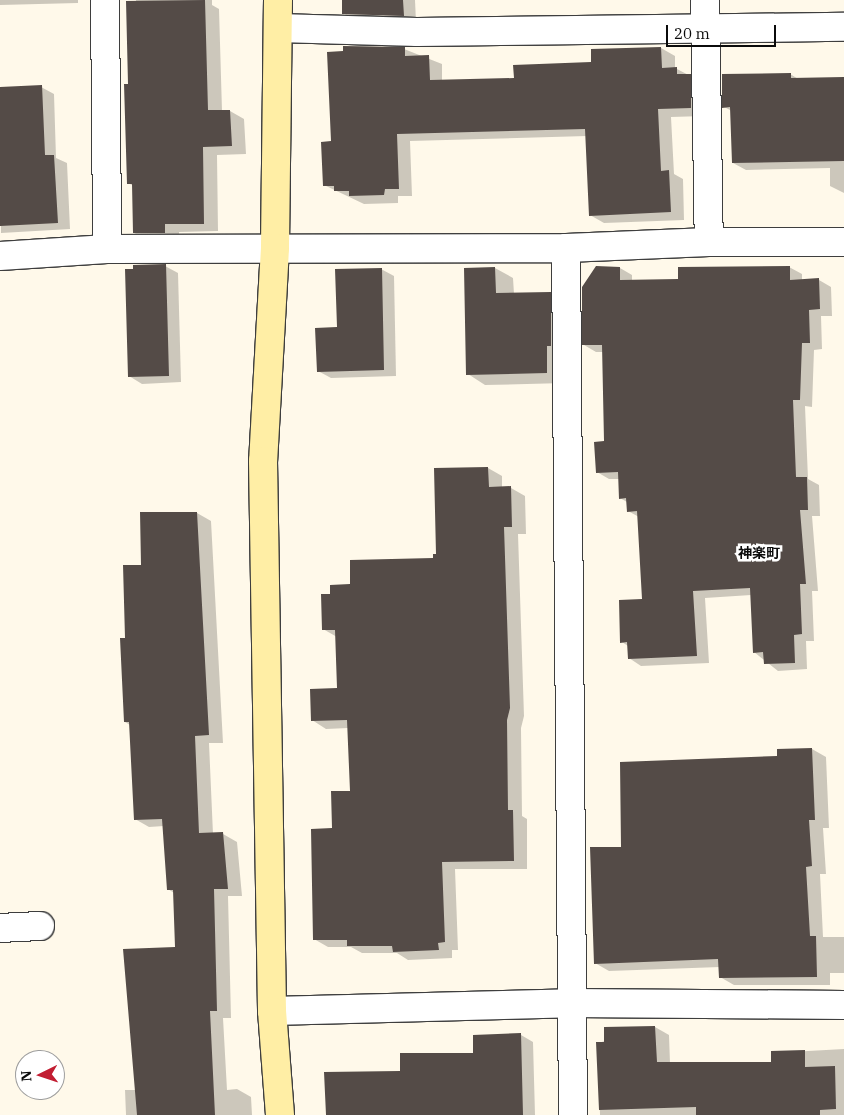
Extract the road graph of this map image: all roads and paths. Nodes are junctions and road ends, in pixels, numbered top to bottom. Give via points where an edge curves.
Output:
1 (105, 0) edge
2 (278, 0) edge
3 (704, 0) edge
4 (844, 27) edge
5 (278, 28) junction
6 (705, 28) junction
7 (709, 242) junction
8 (844, 242) edge
9 (275, 248) junction
10 (566, 248) junction
11 (107, 249) junction
12 (0, 256) edge
13 (40, 926) dead end
14 (0, 928) edge
15 (572, 1003) junction
16 (844, 1005) edge
17 (272, 1011) junction
18 (280, 1115) edge
19 (573, 1115) edge

1 - 11 street
2 - 5 street
3 - 6 street
4 - 6 street
5 - 6 street via 417,32
5 - 9 street
6 - 7 street
7 - 8 street
7 - 10 street
9 - 10 street
9 - 11 street
9 - 17 street via 263,461
10 - 15 street
11 - 12 street
13 - 14 street
15 - 16 street
15 - 17 street
15 - 19 street
17 - 18 street

